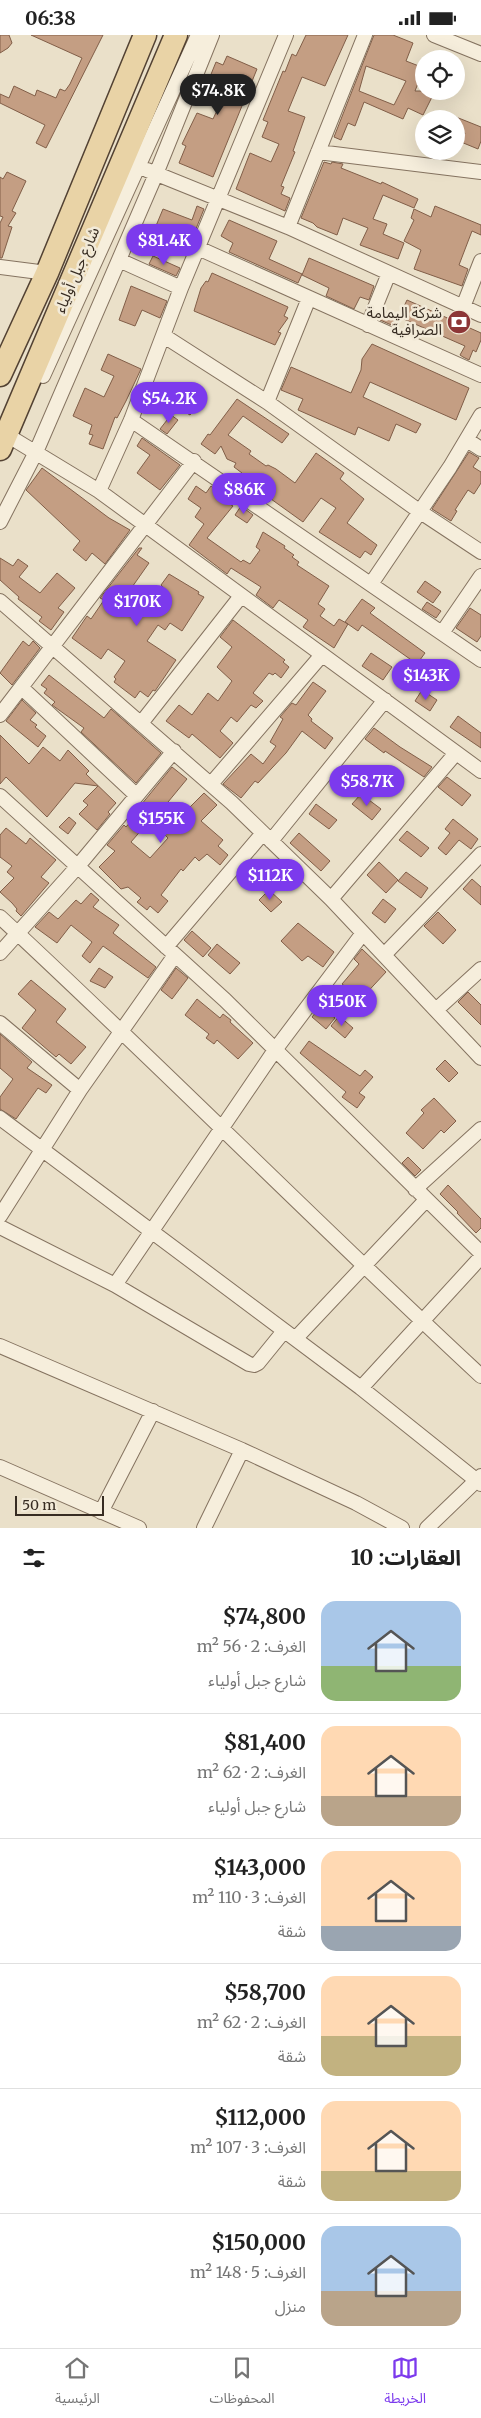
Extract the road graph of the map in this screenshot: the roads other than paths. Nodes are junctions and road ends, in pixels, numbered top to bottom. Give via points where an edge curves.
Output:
1 (146, 35) edge
2 (176, 35) edge
3 (198, 35) edge
4 (212, 35) edge
5 (286, 35) edge
6 (365, 35) edge
7 (434, 35) edge
8 (481, 54) edge
9 (318, 152) junction
10 (140, 166) junction
11 (481, 172) edge
12 (156, 174) junction
13 (218, 200) junction
14 (288, 227) junction
15 (198, 248) junction
16 (119, 261) junction
17 (481, 261) edge
18 (0, 267) edge
19 (48, 273) junction
20 (389, 273) junction
21 (181, 288) junction
22 (309, 298) junction
23 (463, 307) junction
24 (481, 315) edge
25 (368, 325) junction
26 (164, 336) junction
27 (0, 375) edge
28 (481, 375) edge
29 (267, 402) junction
30 (481, 415) edge
31 (131, 420) junction
32 (467, 440) junction
33 (7, 444) edge
34 (481, 449) edge
35 (36, 452) junction
36 (0, 459) edge
37 (194, 461) junction
38 (99, 491) junction
39 (419, 511) junction
40 (0, 522) edge
41 (146, 526) junction
42 (481, 552) edge
43 (481, 576) edge
44 (371, 584) junction
45 (241, 596) junction
46 (0, 601) edge
47 (442, 633) junction
48 (53, 646) junction
49 (321, 656) junction
50 (481, 660) edge
51 (22, 688) junction
52 (385, 700) junction
53 (0, 715) edge
54 (142, 723) junction
55 (174, 751) junction
56 (456, 753) junction
57 (481, 771) edge
58 (211, 784) junction
59 (136, 795) junction
60 (0, 796) edge
61 (267, 837) junction
62 (481, 854) edge
63 (78, 866) junction
64 (331, 899) junction
65 (0, 917) edge
66 (363, 933) junction
67 (18, 934) junction
68 (170, 951) junction
69 (0, 953) edge
70 (384, 955) junction
71 (481, 969) edge
72 (436, 1010) junction
73 (0, 1023) edge
74 (120, 1032) junction
75 (275, 1050) junction
76 (481, 1058) edge
77 (80, 1089) junction
78 (0, 1118) edge
79 (221, 1127) junction
80 (481, 1129) edge
81 (42, 1149) junction
82 (415, 1189) junction
83 (426, 1200) junction
84 (0, 1216) edge
85 (0, 1227) edge
86 (150, 1231) junction
87 (481, 1255) edge
88 (364, 1266) junction
89 (115, 1285) junction
90 (422, 1321) junction
91 (290, 1335) junction
92 (0, 1346) edge
93 (481, 1376) edge
94 (361, 1388) junction
95 (153, 1411) junction
96 (242, 1450) junction
97 (0, 1467) edge
98 (480, 1480) edge
99 (101, 1512) junction
100 (139, 1528) edge
101 (204, 1528) edge
102 (402, 1528) edge
103 (427, 1528) edge

1 - 19 main road, شارع جبل أولياء
2 - 33 main road, شارع جبل أولياء
3 - 10 street
4 - 12 street
5 - 13 street
6 - 9 street
7 - 8 street
9 - 11 street
9 - 14 street
10 - 12 street
10 - 33 street
12 - 13 street
12 - 16 street
13 - 14 street
13 - 15 street
14 - 20 street
15 - 21 street
15 - 22 street
16 - 21 street
16 - 35 street
17 - 23 street
18 - 19 street
19 - 27 main road, شارع جبل أولياء
20 - 23 street
20 - 25 street
21 - 26 street
22 - 25 street
22 - 29 street
23 - 24 street
25 - 28 street
26 - 29 street
26 - 31 street
29 - 39 street
30 - 32 street
31 - 37 street
31 - 38 street
32 - 34 street
32 - 39 street
33 - 35 street
33 - 36 street
35 - 38 street
35 - 40 street
37 - 41 street
37 - 44 street
38 - 41 street
39 - 42 street
39 - 44 street
41 - 45 street
41 - 48 street
43 - 47 street
44 - 47 street
45 - 49 street
45 - 54 street
46 - 48 street
47 - 50 street
48 - 51 street
48 - 54 street
49 - 52 street
49 - 58 street
51 - 53 street
51 - 59 street
52 - 56 street
52 - 61 street
54 - 55 street
55 - 58 street
55 - 59 street
56 - 57 street
56 - 64 street
58 - 61 street
59 - 63 street
60 - 63 street
61 - 64 street
61 - 68 street
62 - 70 street
63 - 67 street
63 - 68 street
64 - 66 street
65 - 67 street
66 - 70 street
66 - 75 street
67 - 69 street
67 - 74 street
68 - 74 street
68 - 75 street
70 - 72 street
71 - 72 street
72 - 76 street
73 - 77 street
74 - 77 street
74 - 79 street
75 - 79 street
75 - 82 street
77 - 81 street
78 - 81 street
79 - 86 street
79 - 88 street
80 - 82 street
81 - 84 street
81 - 86 street
82 - 83 street
83 - 87 street
83 - 88 street
85 - 89 street
86 - 89 street
86 - 91 street
87 - 90 street
88 - 90 street
88 - 91 street
89 - 91 street via 254,1365
90 - 93 street
90 - 94 street
91 - 94 street
92 - 95 street
94 - 98 street
95 - 96 street
95 - 99 street
96 - 101 street
96 - 102 street
97 - 99 street
98 - 103 street
99 - 100 street

